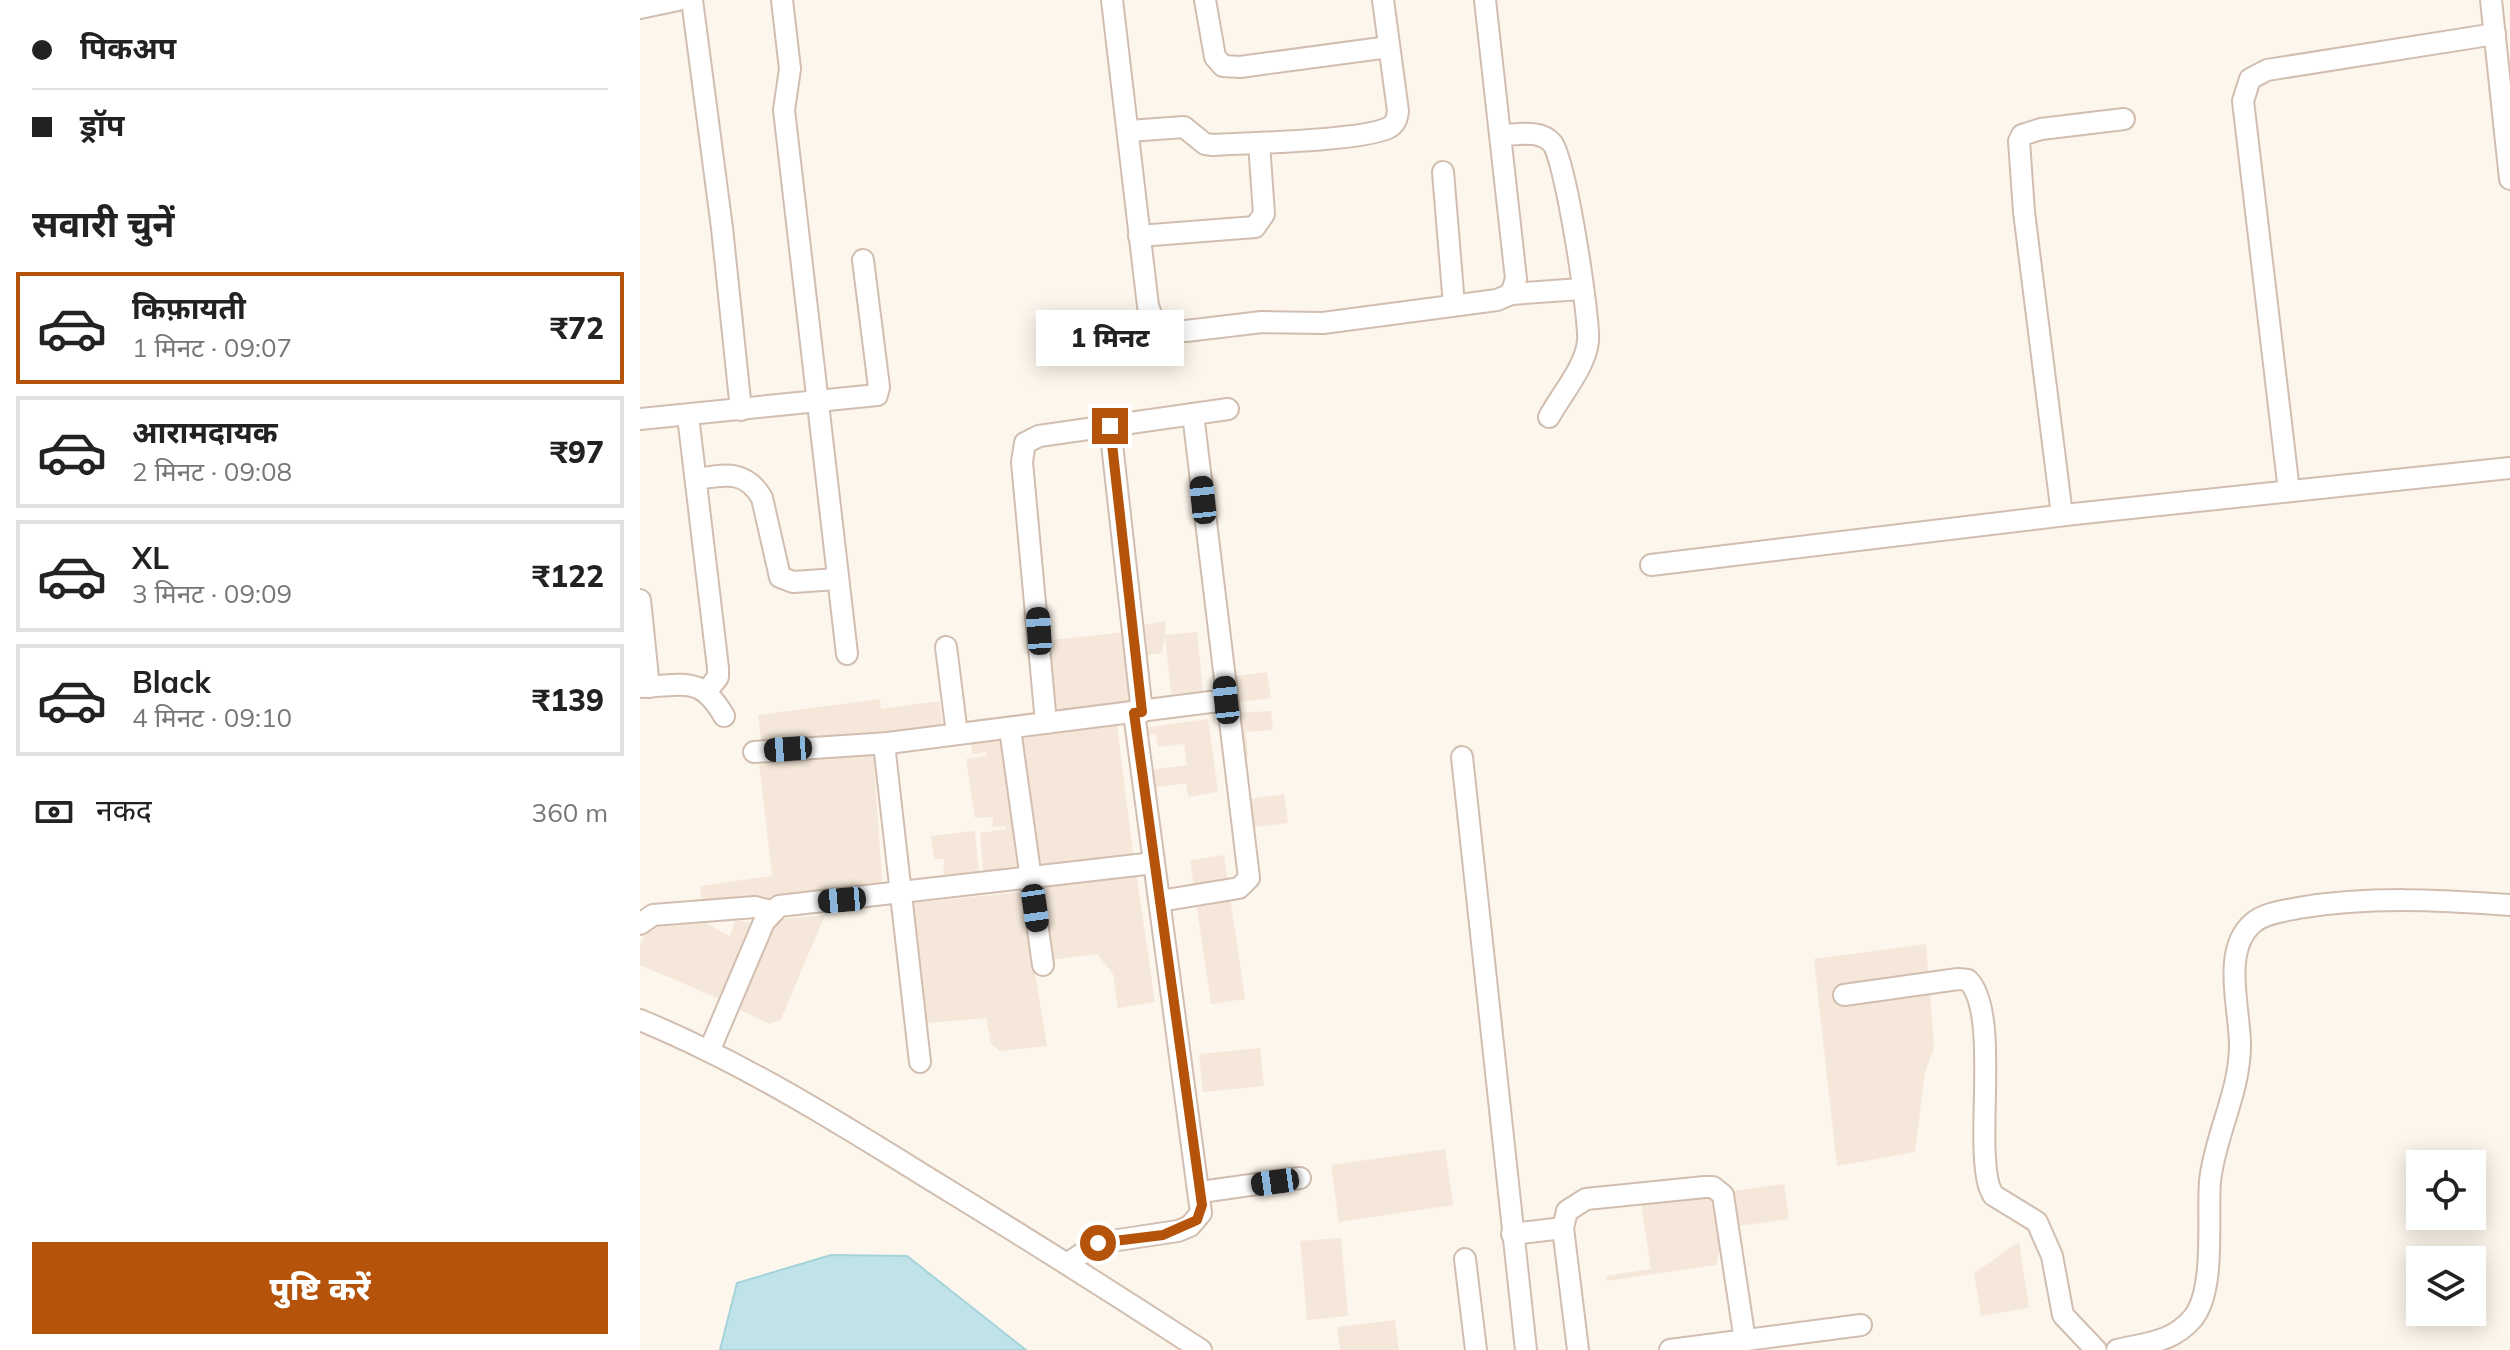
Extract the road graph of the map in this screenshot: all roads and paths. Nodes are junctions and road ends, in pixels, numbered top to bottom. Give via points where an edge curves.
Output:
1 (678, 0) edge
2 (692, 0) edge
3 (782, 0) edge
4 (1112, 0) edge
5 (1205, 0) edge
6 (1383, 0) edge
7 (1485, 0) edge
8 (2491, 0) edge
9 (640, 8) edge
10 (2495, 34) junction
11 (1389, 47) junction
12 (2124, 119) dead end
13 (1129, 131) junction
14 (1500, 135) junction
15 (1259, 143) junction
16 (1443, 172) dead end
17 (2510, 179) edge
18 (1139, 236) junction
19 (863, 260) dead end
20 (1581, 289) junction
21 (1511, 294) junction
22 (1454, 305) junction
23 (820, 402) junction
24 (1228, 409) dead end
25 (741, 410) junction
26 (1193, 414) junction
27 (688, 416) junction
28 (1549, 417) dead end
29 (640, 419) edge
30 (1110, 426) junction
31 (2510, 468) edge
32 (696, 479) junction
33 (2289, 491) junction
34 (2062, 515) junction
35 (1651, 565) dead end
36 (837, 579) junction
37 (640, 600) edge
38 (946, 647) dead end
39 (847, 654) dead end
40 (645, 687) edge
41 (707, 691) junction
42 (1226, 700) junction
43 (1138, 712) junction
44 (724, 716) dead end
45 (1046, 723) junction
46 (1010, 729) junction
47 (957, 734) junction
48 (888, 743) junction
49 (754, 752) dead end
50 (1462, 757) dead end
51 (1154, 863) junction
52 (1031, 879) junction
53 (899, 895) junction
54 (1160, 901) junction
55 (2510, 905) edge
56 (771, 911) junction
57 (640, 924) edge
58 (1043, 965) dead end
59 (1844, 995) dead end
60 (640, 1020) edge
61 (710, 1049) junction
62 (920, 1062) dead end
63 (1300, 1178) dead end
64 (1201, 1192) junction
65 (1563, 1228) junction
66 (1512, 1234) junction
67 (1465, 1259) dead end
68 (1068, 1263) junction
69 (1861, 1325) dead end
70 (1745, 1341) junction
71 (1201, 1350) edge
72 (1476, 1350) edge
73 (1526, 1350) edge
74 (1578, 1350) edge
75 (1670, 1350) edge
76 (2096, 1350) edge
77 (2117, 1350) edge

1 - 9 street
2 - 25 street
3 - 23 street via 790,69 784,110
4 - 13 street
5 - 11 street via 1215,57 1223,66
6 - 11 street
7 - 14 street
8 - 10 street
10 - 17 street
10 - 33 street via 2267,70 2245,88
11 - 15 street via 1398,111 1394,125
12 - 34 street via 2041,129 2019,141
13 - 15 street via 1184,127 1205,144
13 - 18 street
14 - 20 street via 1538,135 1556,147
14 - 21 street via 1516,279
15 - 18 street via 1264,214 1255,227
16 - 22 street
18 - 22 street via 1152,320 1171,331 1262,322 1323,323
19 - 23 street via 878,391 867,398
20 - 21 street
20 - 28 street via 1586,350
21 - 22 street
23 - 25 street
23 - 36 street
24 - 26 street
25 - 27 street
26 - 30 street
26 - 42 street
27 - 29 street
27 - 32 street
30 - 43 street
30 - 45 street via 1039,436 1022,450
31 - 33 street
32 - 36 street via 738,475 755,487 780,577 793,582
32 - 41 street via 719,673
33 - 34 street
34 - 35 street
36 - 39 street
37 - 40 street
38 - 47 street
40 - 41 street via 694,685
41 - 44 street
42 - 43 street
42 - 54 street via 1249,878 1239,888
43 - 45 street
43 - 51 street
45 - 46 street
46 - 47 street
46 - 52 street
47 - 48 street
48 - 49 street
48 - 53 street
50 - 66 street
51 - 52 street
51 - 54 street
52 - 53 street
52 - 58 street
53 - 56 street via 784,905
53 - 62 street
54 - 64 street
55 - 77 street via 2365,899 2262,916 2251,924 2240,939 2236,959 2240,1051 2210,1178 2202,1299 2195,1316 2174,1337
56 - 57 street via 755,907 653,915
56 - 61 street
59 - 76 street via 1958,979 1976,988 1984,1041 1985,1174 1993,1195 2037,1222 2052,1256 2063,1315
60 - 61 street
61 - 68 street via 817,1108
63 - 64 street
64 - 68 street via 1201,1213 1190,1226 1088,1246
65 - 66 street
65 - 70 street via 1567,1211 1586,1199 1719,1190 1725,1201
65 - 74 street
66 - 73 street
67 - 72 street
68 - 71 street
69 - 70 street
70 - 75 street

